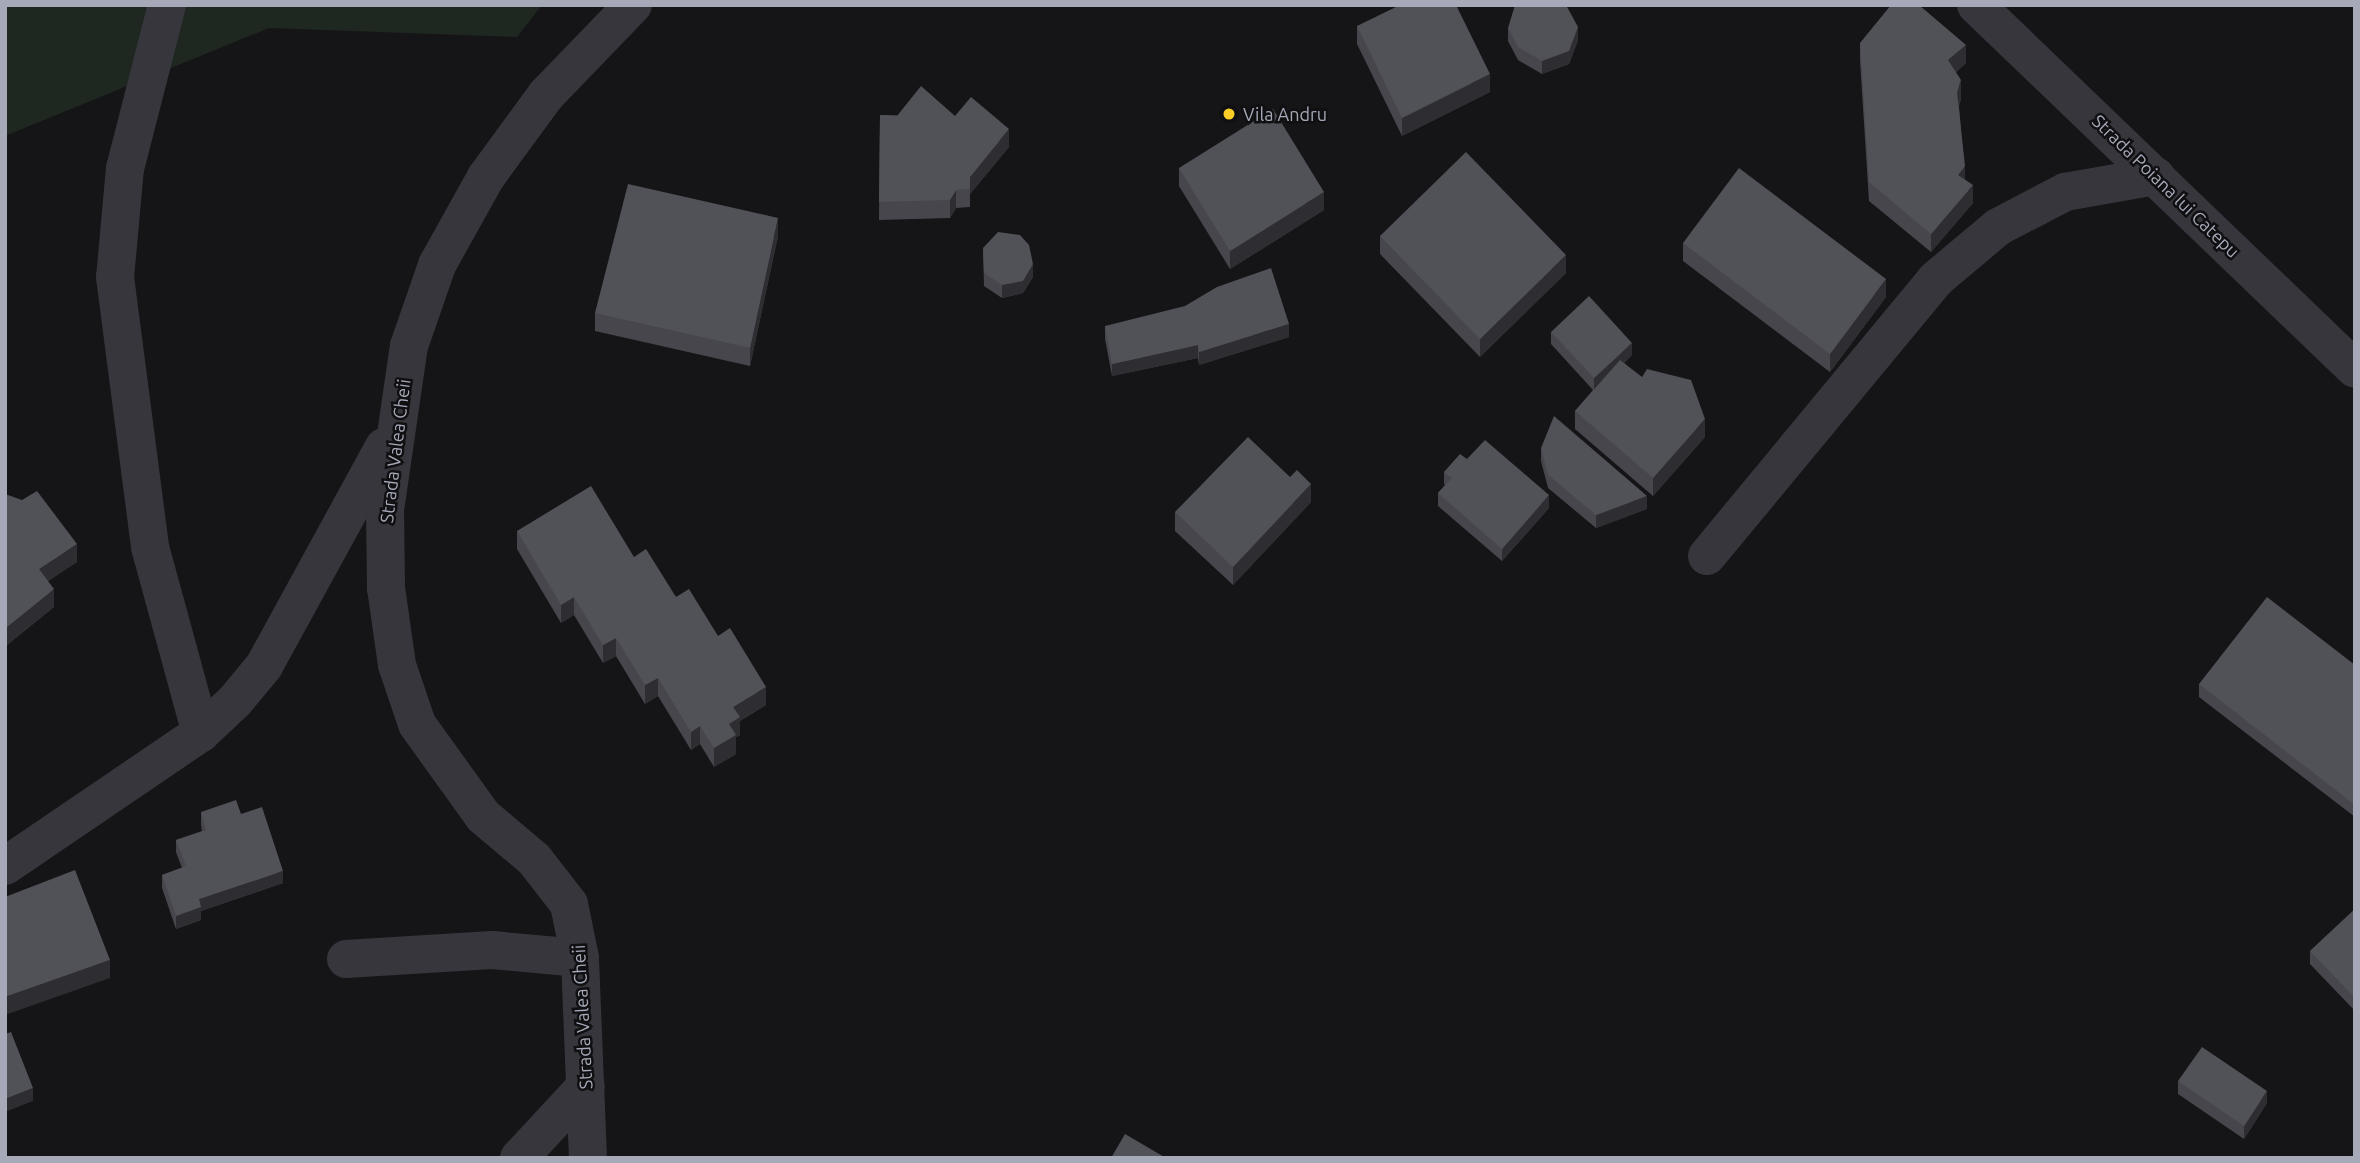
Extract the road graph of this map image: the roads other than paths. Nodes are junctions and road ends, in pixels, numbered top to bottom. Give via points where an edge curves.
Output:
1 (167, 5) edge
2 (633, 5) edge
3 (1976, 5) edge
4 (2156, 176) junction
5 (2355, 369) edge
6 (394, 426) junction
7 (1707, 556) dead end
8 (201, 733) junction
9 (5, 866) edge
10 (580, 958) junction
11 (346, 959) dead end
12 (586, 1086) junction
13 (519, 1158) edge
14 (588, 1158) edge

1 - 8 street via 125,168 115,277 150,547
2 - 6 street, Strada Valea Cheii via 546,95 480,188 437,265 409,346
3 - 4 street, Strada Poiana lui Catepu
4 - 5 street, Strada Poiana lui Catepu
4 - 7 street via 2065,192 1987,236 1935,280
6 - 8 street via 264,666
6 - 10 street, Strada Valea Cheii via 385,510 386,588 401,677 417,724 483,816 557,884 569,904
8 - 9 street
10 - 11 street via 492,950
10 - 12 street, Strada Valea Cheii
12 - 13 street
12 - 14 street, Strada Valea Cheii

